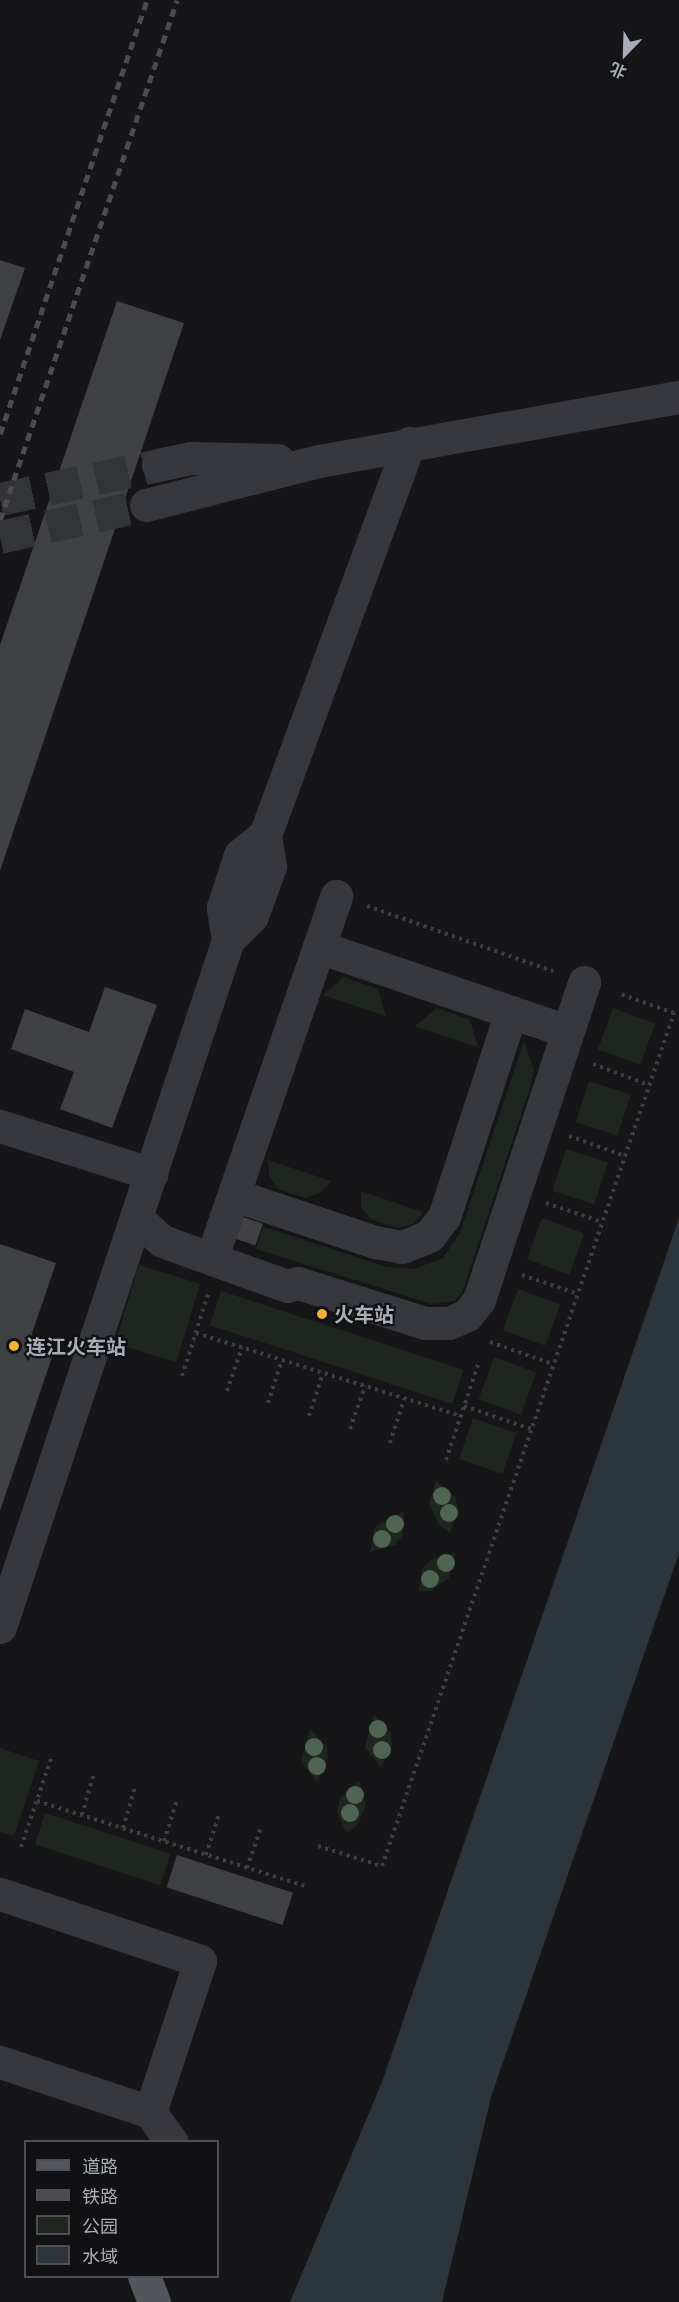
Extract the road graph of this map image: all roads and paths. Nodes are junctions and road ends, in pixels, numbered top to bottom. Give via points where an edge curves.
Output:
1 (679, 397) edge
2 (409, 443) junction
3 (319, 461) junction
4 (158, 465) tunnel mouth
5 (146, 505) tunnel mouth
6 (336, 896) joint
7 (319, 947) junction
8 (584, 982) junction
9 (511, 1012) junction
10 (574, 1046) junction
11 (649, 1085) junction
12 (0, 1126) edge
13 (557, 1131) dead end
14 (625, 1156) junction
15 (152, 1174) junction
16 (234, 1195) junction
17 (534, 1199) dead end
18 (137, 1219) junction
19 (602, 1222) junction
20 (213, 1257) junction
21 (510, 1271) dead end
22 (209, 1290) dead end
23 (578, 1294) junction
24 (196, 1333) junction
25 (486, 1341) dead end
26 (242, 1347) junction
27 (282, 1360) junction
28 (479, 1362) dead end
29 (553, 1364) junction
30 (323, 1373) junction
31 (182, 1376) dead end
32 (365, 1386) junction
33 (227, 1391) dead end
34 (404, 1399) junction
35 (268, 1403) dead end
36 (464, 1406) junction
37 (309, 1416) dead end
38 (461, 1416) junction
39 (350, 1429) dead end
40 (531, 1429) junction
41 (390, 1443) dead end
42 (446, 1460) dead end
43 (0, 1627) edge
44 (51, 1760) dead end
45 (94, 1773) dead end
46 (135, 1787) dead end
47 (177, 1800) dead end
48 (37, 1801) junction
49 (219, 1814) dead end
50 (82, 1815) junction
51 (261, 1827) dead end
52 (123, 1828) junction
53 (164, 1841) junction
54 (318, 1846) dead end
55 (21, 1847) dead end
56 (206, 1855) junction
57 (247, 1868) junction
58 (305, 1886) dead end
59 (0, 1894) edge
60 (0, 2062) edge
61 (150, 2112) junction
62 (171, 2140) edge
63 (138, 2278) edge
64 (144, 2278) edge
65 (136, 2302) edge
66 (154, 2302) edge

1 - 2 street
2 - 3 street
2 - 15 street via 265,835 240,855 223,907 228,940
3 - 4 street via 190,458
3 - 5 street
6 - 7 street
6 - 8 path
7 - 9 street
7 - 16 street
8 - 10 street
8 - 11 path via 674,1013
9 - 10 street
9 - 16 street via 444,1217 429,1236 402,1247 375,1242
10 - 11 path
10 - 20 street via 479,1300 467,1315 449,1323 425,1323 298,1283 287,1286
11 - 14 path
12 - 15 street
13 - 14 path
14 - 19 path
15 - 18 street
16 - 20 street
17 - 19 path
18 - 20 street via 162,1240
18 - 43 street
19 - 23 path
21 - 23 path
22 - 24 path
23 - 29 path
24 - 26 path
24 - 31 path
25 - 29 path
26 - 27 path
26 - 33 path
27 - 30 path
27 - 35 path
28 - 36 path
29 - 40 path
30 - 32 path
30 - 37 path
32 - 34 path
32 - 39 path
34 - 38 path
34 - 41 path
36 - 38 path
36 - 40 path
38 - 42 path
40 - 54 path via 382,1866
44 - 48 path
45 - 50 path
46 - 52 path
47 - 53 path
48 - 50 path
48 - 55 path
49 - 56 path
50 - 52 path
51 - 57 path
52 - 53 path
53 - 56 path
56 - 57 path
57 - 58 path
59 - 61 street via 200,1961
60 - 61 street
61 - 62 street
63 - 65 main road
64 - 66 main road

